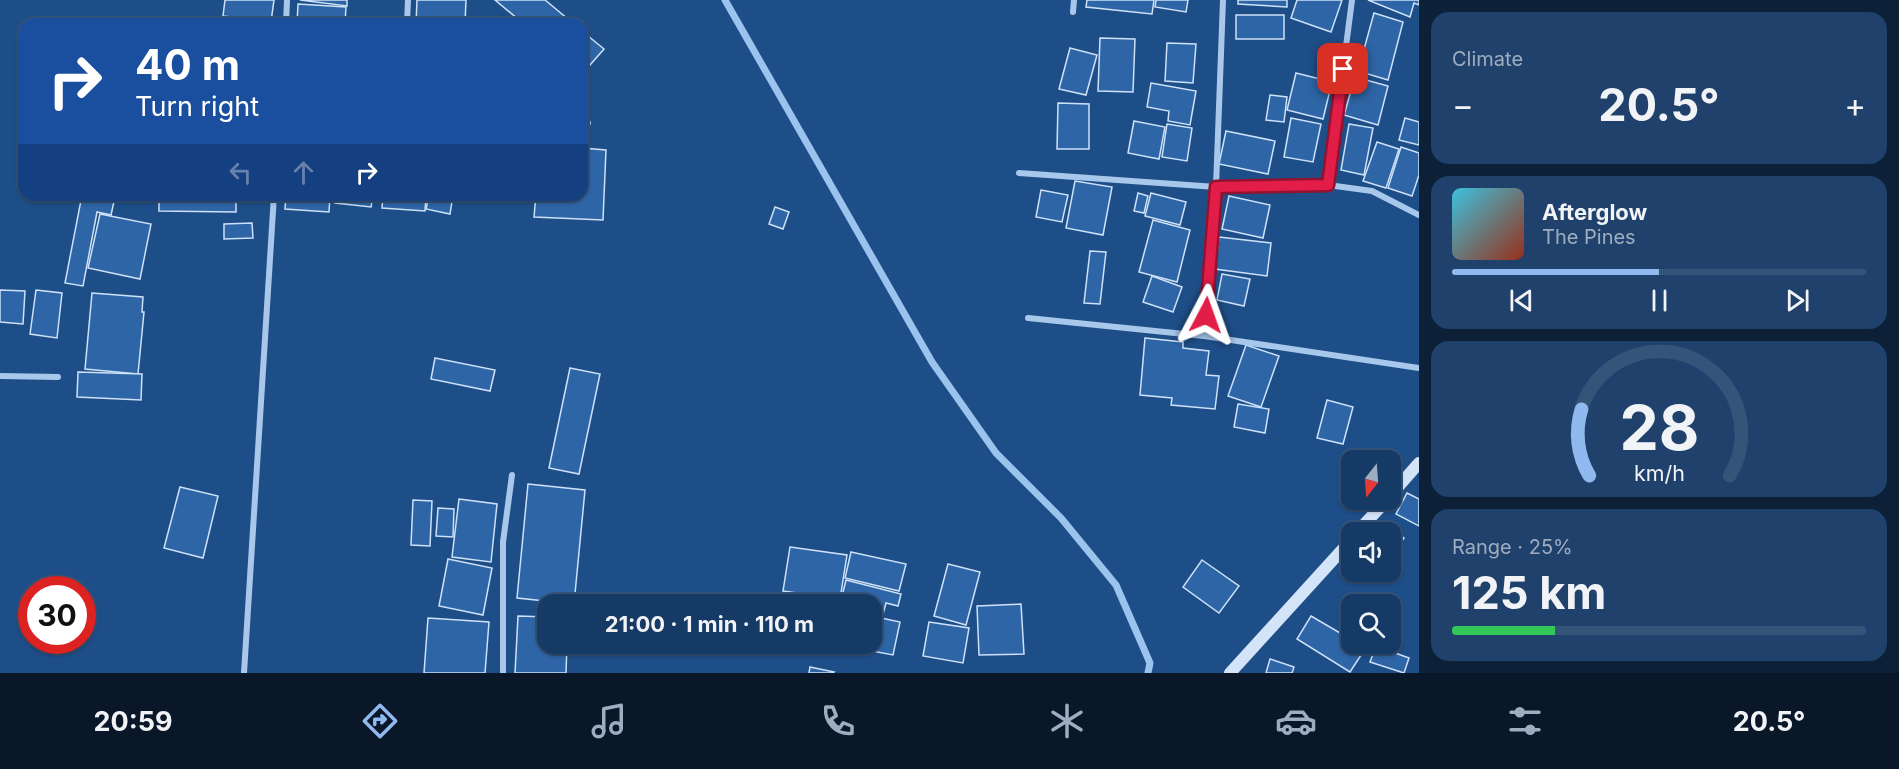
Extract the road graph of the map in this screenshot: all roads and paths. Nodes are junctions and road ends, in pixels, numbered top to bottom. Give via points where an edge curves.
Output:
1 (287, 0) edge
2 (408, 0) edge
3 (1074, 0) edge
4 (1223, 0) edge
5 (1352, 0) edge
6 (1073, 12) dead end
7 (286, 18) edge
8 (406, 18) edge
9 (1019, 173) dead end
10 (1328, 185) junction
11 (1216, 187) junction
12 (274, 201) edge
13 (1419, 215) edge
14 (1028, 318) dead end
15 (1204, 336) junction
16 (1419, 368) edge
17 (0, 376) edge
18 (58, 377) dead end
19 (1417, 469) edge
20 (512, 475) dead end
21 (1401, 484) edge
22 (1378, 510) edge
23 (1366, 522) edge
24 (1341, 551) edge
25 (244, 673) edge
26 (503, 673) edge
27 (1230, 673) edge

1 - 7 street
2 - 8 street
3 - 6 street
4 - 11 street
5 - 10 street
9 - 11 street
10 - 11 street
10 - 13 street via 1372,191
11 - 15 street
12 - 25 street
14 - 15 street
15 - 16 street
17 - 18 street
19 - 21 main road
20 - 26 street via 503,542
22 - 23 main road
24 - 27 main road

